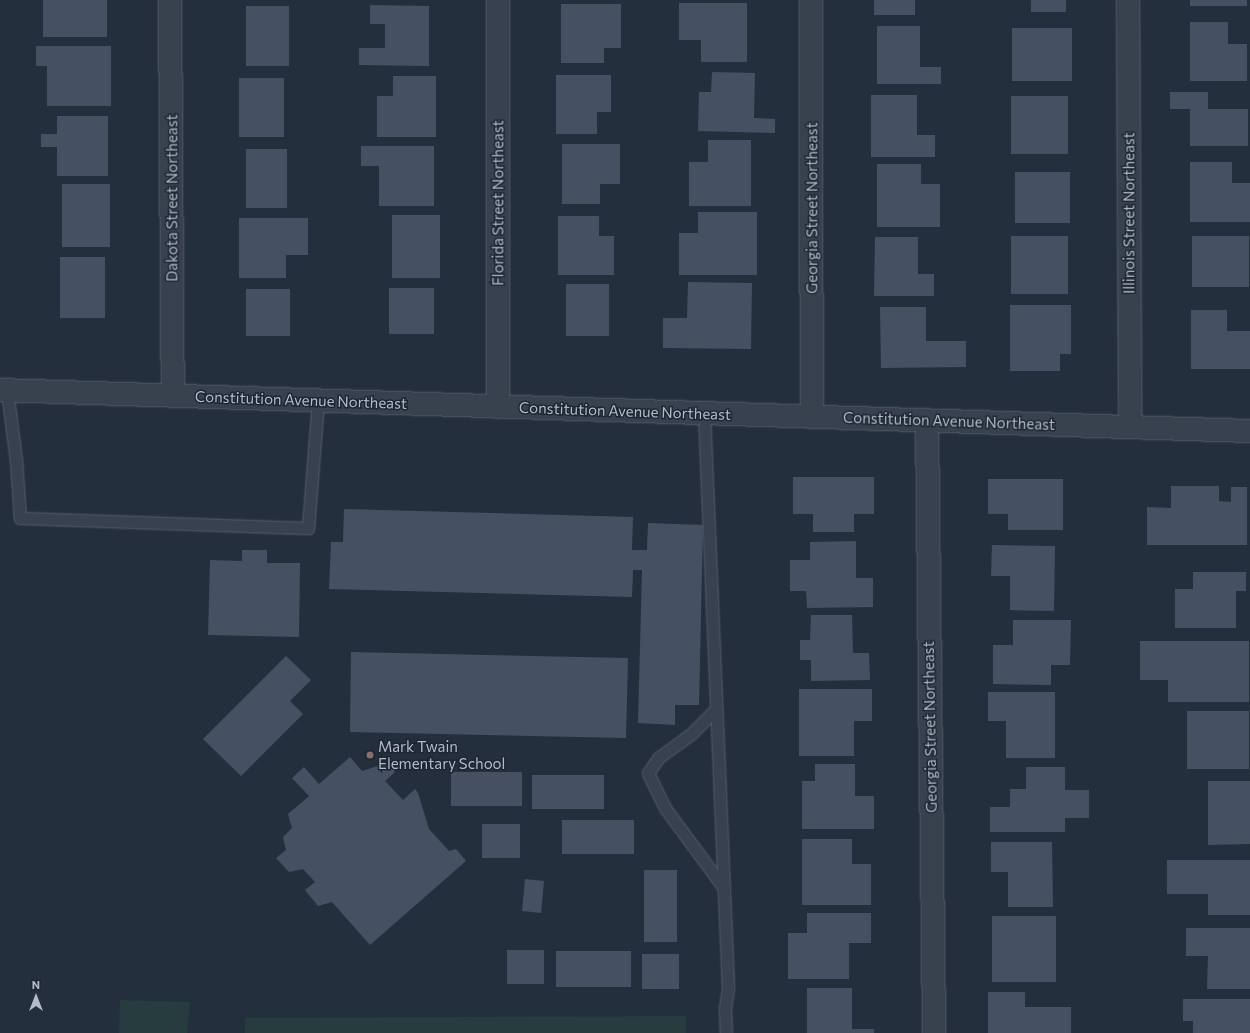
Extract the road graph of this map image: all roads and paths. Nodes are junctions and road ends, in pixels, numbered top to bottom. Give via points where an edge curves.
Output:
1 (170, 0) edge
2 (498, 0) edge
3 (811, 0) edge
4 (1128, 0) edge
5 (4, 390) edge
6 (173, 396) junction
7 (318, 401) junction
8 (498, 407) junction
9 (704, 413) junction
10 (812, 416) junction
11 (927, 420) junction
12 (1130, 426) junction
13 (1250, 431) edge
14 (716, 709) junction
15 (724, 888) junction
16 (726, 1033) edge
17 (934, 1033) edge

1 - 6 street, Dakota Street Northeast
2 - 8 street, Florida Street Northeast
3 - 10 street, Georgia Street Northeast
4 - 12 street, Illinois Street Northeast
5 - 6 street, Constitution Avenue Northeast
5 - 7 lane via 16,460 20,518 308,528
6 - 7 street, Constitution Avenue Northeast
7 - 8 street, Constitution Avenue Northeast
8 - 9 street, Constitution Avenue Northeast
9 - 10 street, Constitution Avenue Northeast
9 - 14 lane
10 - 11 street, Constitution Avenue Northeast
11 - 12 street, Constitution Avenue Northeast
11 - 17 street, Georgia Street Northeast
12 - 13 street, Constitution Avenue Northeast
14 - 15 lane
14 - 15 lane via 691,734 659,757 648,773 665,808
15 - 16 lane via 728,989 725,1008

